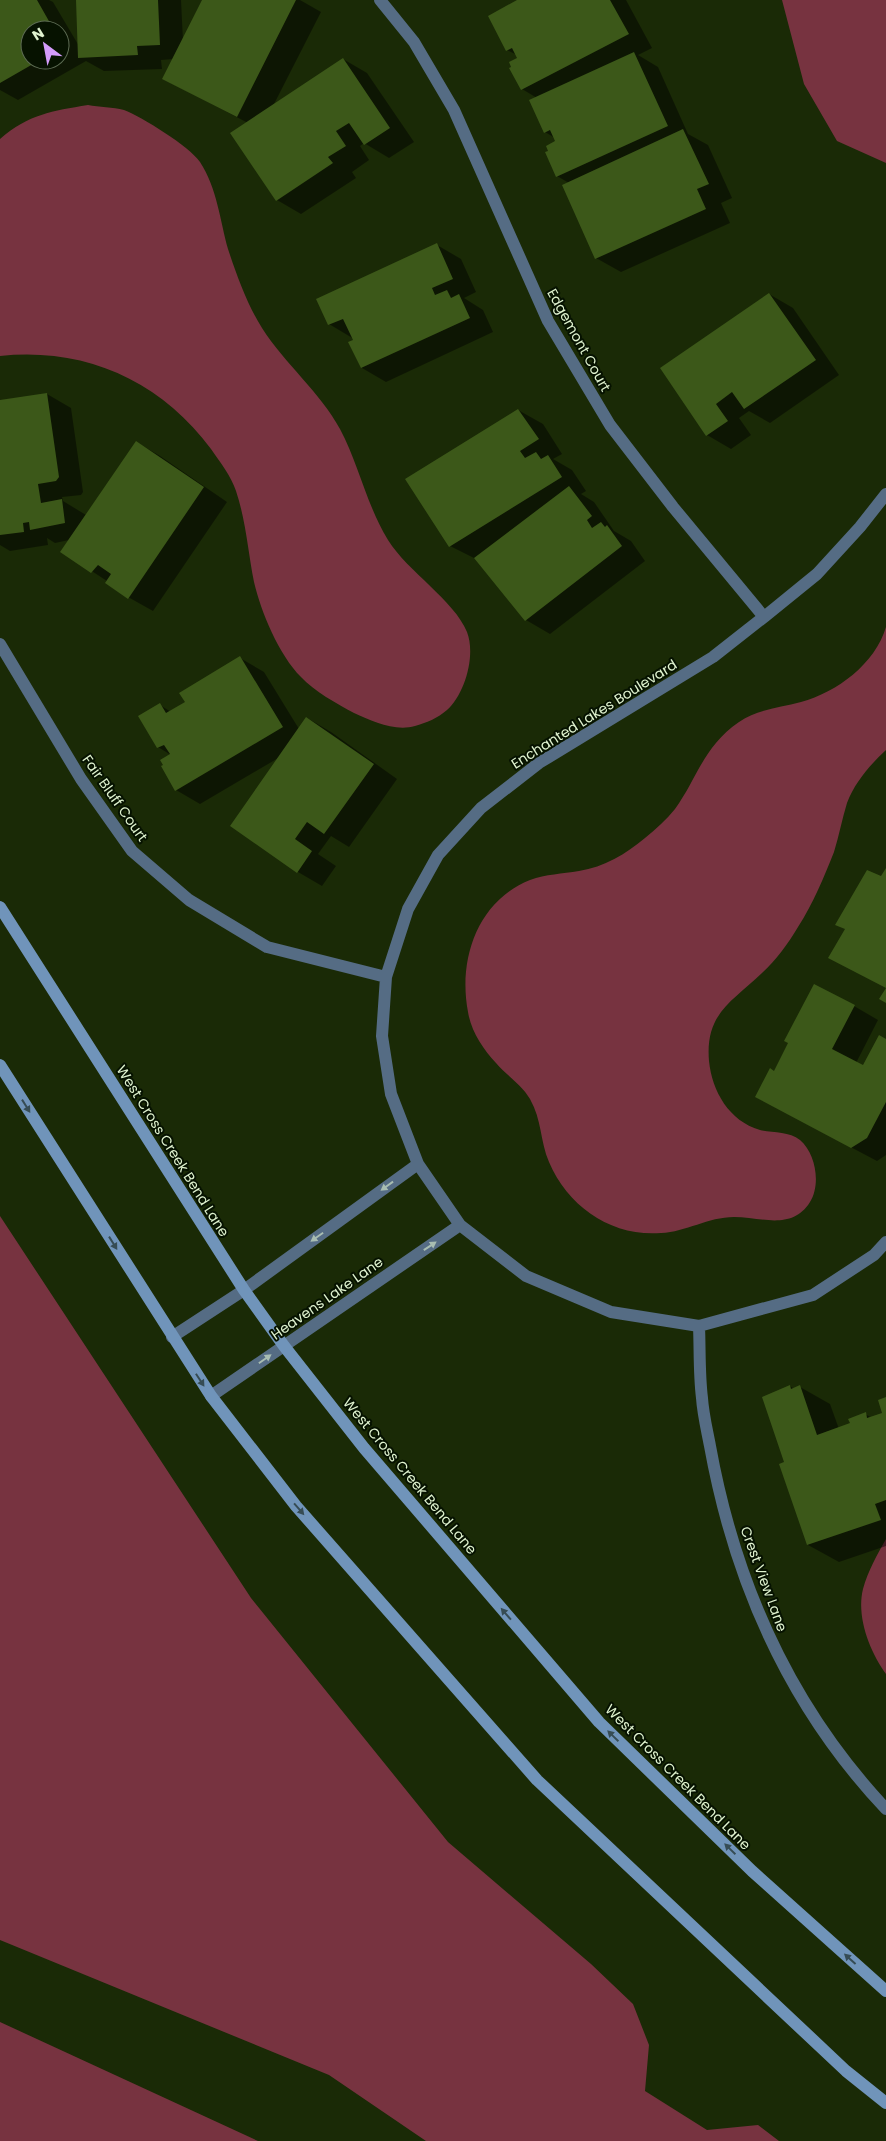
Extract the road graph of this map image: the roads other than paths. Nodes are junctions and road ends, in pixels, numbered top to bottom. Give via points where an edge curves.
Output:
1 (380, 0) edge
2 (886, 494) edge
3 (764, 617) junction
4 (0, 644) edge
5 (0, 907) edge
6 (386, 977) junction
7 (0, 1065) edge
8 (418, 1164) junction
9 (460, 1225) junction
10 (886, 1242) edge
11 (244, 1290) junction
12 (698, 1326) junction
13 (172, 1338) junction
14 (284, 1346) junction
15 (211, 1396) junction
16 (886, 1809) edge
17 (886, 1991) edge
18 (886, 2103) edge

1 - 3 street, Edgemont Court via 414,42 454,110 548,321 610,425
2 - 3 street, Enchanted Lakes Boulevard via 817,574
3 - 6 street, Enchanted Lakes Boulevard via 712,656 539,763 481,808 438,855 408,909
4 - 6 street, Fair Bluff Court via 81,779 132,851 189,900 267,947
5 - 11 main road, West Cross Creek Bend Lane
6 - 8 street, Enchanted Lakes Boulevard via 382,1036 391,1094
7 -> 13 main road
8 - 9 street, Enchanted Lakes Boulevard
8 -> 11 street
9 - 12 street, Enchanted Lakes Boulevard via 526,1276 551,1287 611,1312
14 -> 9 street, Heavens Lake Lane
10 - 12 street via 874,1255 813,1296
11 - 13 street
11 - 14 main road, West Cross Creek Bend Lane
12 - 16 street, Crest View Lane via 702,1398 716,1476 732,1543 759,1618 785,1670 825,1735
13 -> 15 main road
15 -> 14 street, Heavens Lake Lane
17 -> 14 main road, West Cross Creek Bend Lane via 752,1871 599,1722 364,1448
15 -> 18 main road via 296,1506 537,1780 846,2071

